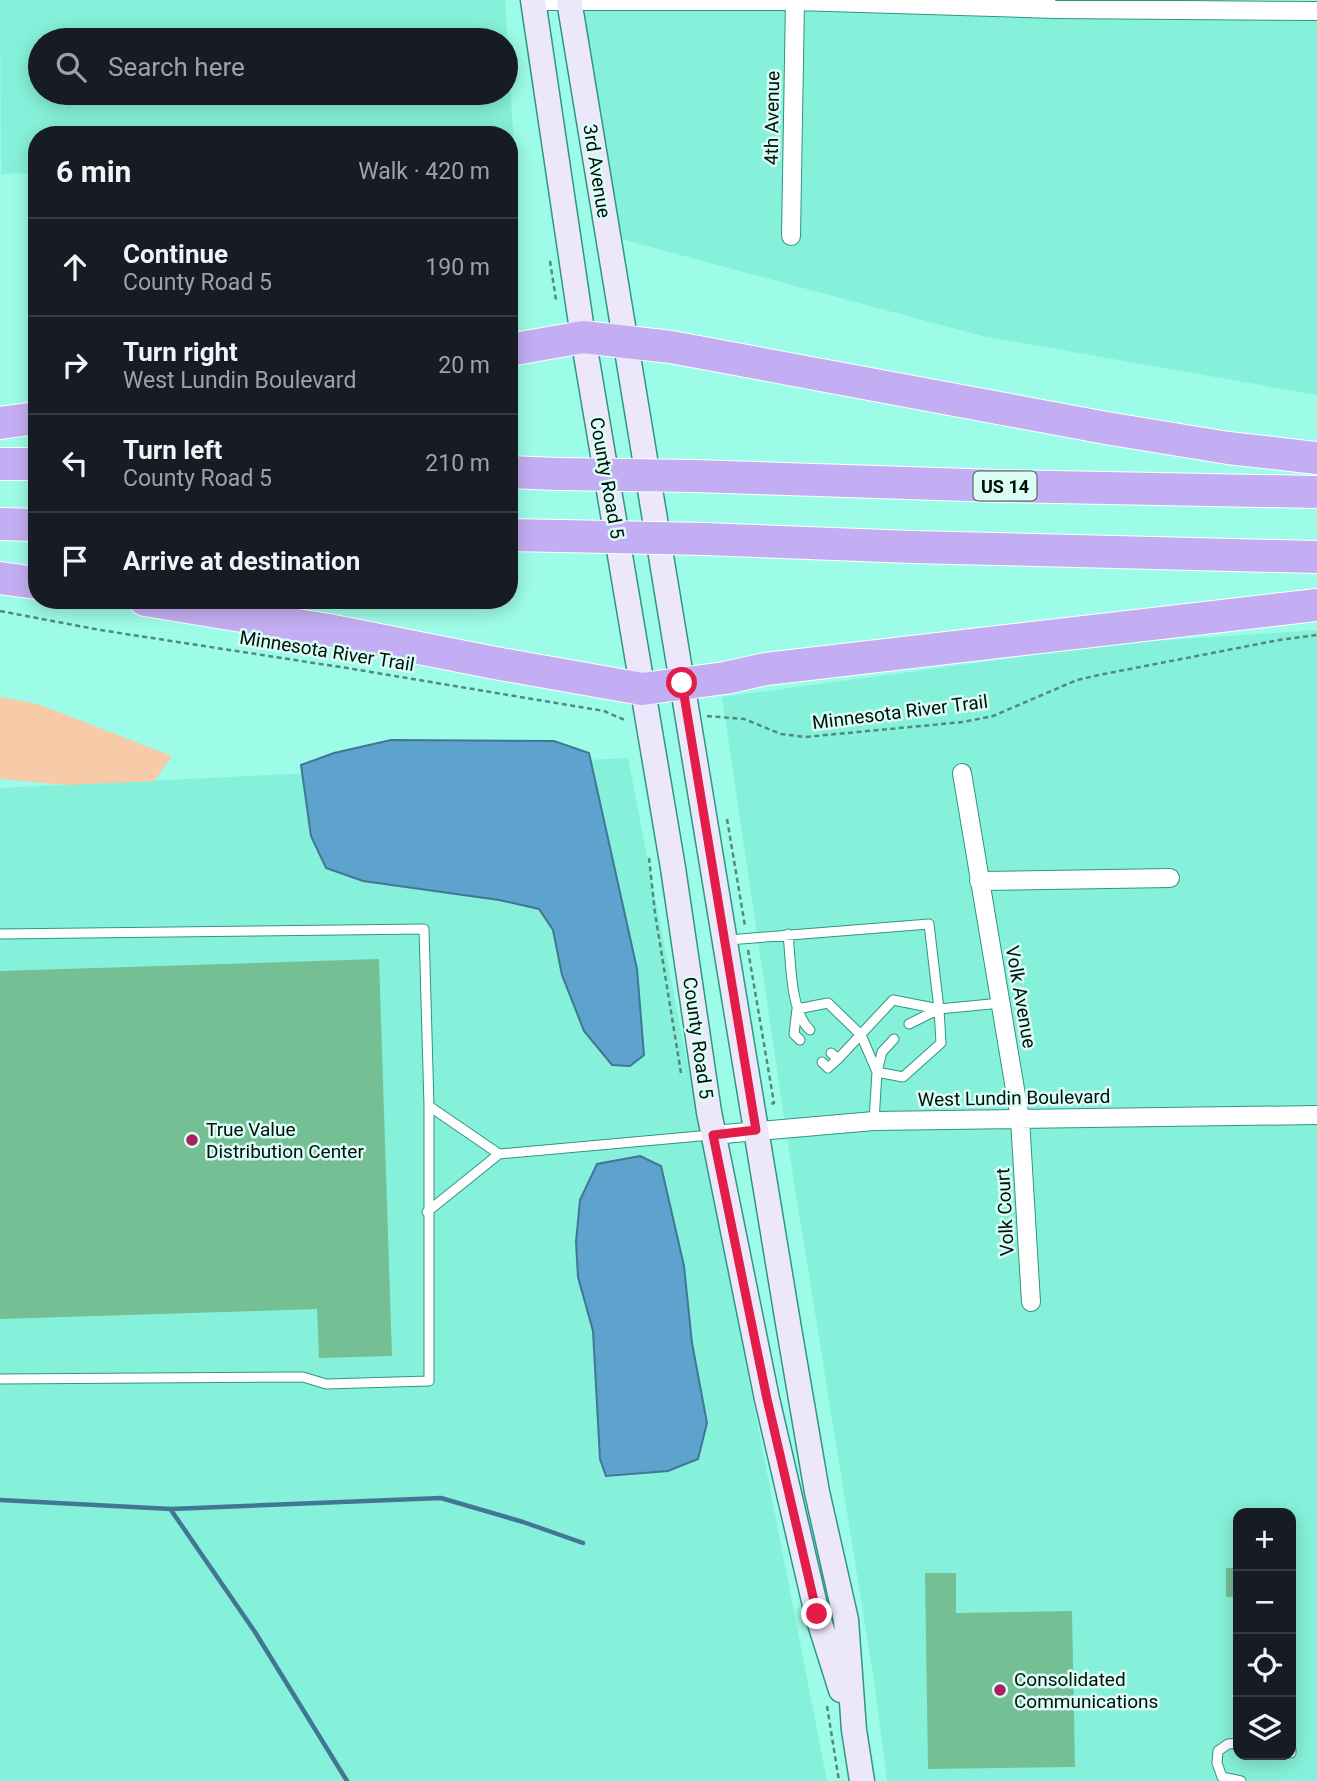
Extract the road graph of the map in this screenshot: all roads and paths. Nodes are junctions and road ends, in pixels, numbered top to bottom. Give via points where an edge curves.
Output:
1 (533, 0) edge
2 (569, 0) edge
3 (795, 1) edge
4 (1055, 4) edge
5 (1317, 11) edge
6 (791, 236) dead end
7 (583, 337) junction
8 (626, 341) junction
9 (518, 348) edge
10 (28, 419) edge
11 (0, 423) edge
12 (1317, 458) edge
13 (0, 464) edge
14 (28, 464) edge
15 (518, 472) edge
16 (1317, 492) edge
17 (0, 524) edge
18 (28, 525) edge
19 (518, 535) edge
20 (1317, 556) edge
21 (0, 578) edge
22 (28, 582) edge
23 (1317, 605) edge
24 (200, 609) edge
25 (0, 611) edge
26 (1317, 635) edge
27 (682, 683) junction
28 (642, 689) junction
29 (688, 715) junction
30 (648, 720) junction
31 (962, 773) dead end
32 (1170, 878) dead end
33 (979, 881) junction
34 (0, 934) edge
35 (788, 934) junction
36 (726, 940) junction
37 (1001, 1003) junction
38 (796, 1009) junction
39 (939, 1009) junction
40 (909, 1024) dead end
41 (810, 1030) dead end
42 (861, 1035) junction
43 (894, 1039) dead end
44 (800, 1040) dead end
45 (822, 1062) dead end
46 (877, 1072) junction
47 (429, 1106) junction
48 (1317, 1115) edge
49 (1020, 1119) junction
50 (874, 1121) junction
51 (756, 1130) junction
52 (713, 1135) junction
53 (499, 1154) junction
54 (427, 1212) junction
55 (1031, 1302) dead end
56 (0, 1379) edge
57 (854, 1730) junction
58 (1233, 1744) edge
59 (862, 1781) edge
60 (1241, 1781) edge

1 - 2 street
1 - 7 street, 3rd Avenue
2 - 3 street
2 - 8 street, 3rd Avenue
3 - 4 street
3 - 6 street, 4th Avenue
4 - 5 street
7 - 8 highway
7 - 9 highway
7 - 28 street, County Road 5
8 - 12 highway via 1187,442
8 - 27 street, County Road 5
10 - 11 highway
13 - 14 highway
15 - 16 highway, US 14, bridge
17 - 18 highway
19 - 20 highway, bridge
21 - 22 highway
23 - 27 highway via 766,669
24 - 28 highway
25 - 30 path, Minnesota River Trail via 604,711 631,723
26 - 29 path, Minnesota River Trail via 1077,680 993,716 963,722 805,737 780,734 744,719
27 - 28 highway
27 - 29 street, County Road 5
28 - 30 street, County Road 5
29 - 36 street, County Road 5
30 - 52 street, County Road 5
31 - 33 street, Volk Avenue
32 - 33 street
33 - 37 street, Volk Avenue
34 - 47 lane via 424,929
35 - 36 lane
35 - 38 lane
35 - 39 lane via 929,924
36 - 51 street, County Road 5
37 - 39 lane
37 - 49 street, Volk Avenue
38 - 41 lane
38 - 42 lane via 828,1003
38 - 44 lane via 794,1034
39 - 40 lane
39 - 42 lane via 893,1000
39 - 46 lane via 941,1043 903,1077
42 - 45 lane via 835,1056 828,1068
42 - 46 lane
43 - 46 lane via 883,1052
46 - 50 lane
47 - 53 lane
47 - 54 lane
48 - 49 street, West Lundin Boulevard
49 - 50 street, West Lundin Boulevard
49 - 55 street, Volk Court
50 - 51 street, West Lundin Boulevard
51 - 52 street, West Lundin Boulevard
51 - 57 street, County Road 5 via 817,1492 846,1620
52 - 53 lane
52 - 57 street, County Road 5 via 817,1614
53 - 54 lane
54 - 56 lane via 429,1381
57 - 59 street, County Road 5
58 - 60 lane via 1218,1751 1217,1763 1222,1777

